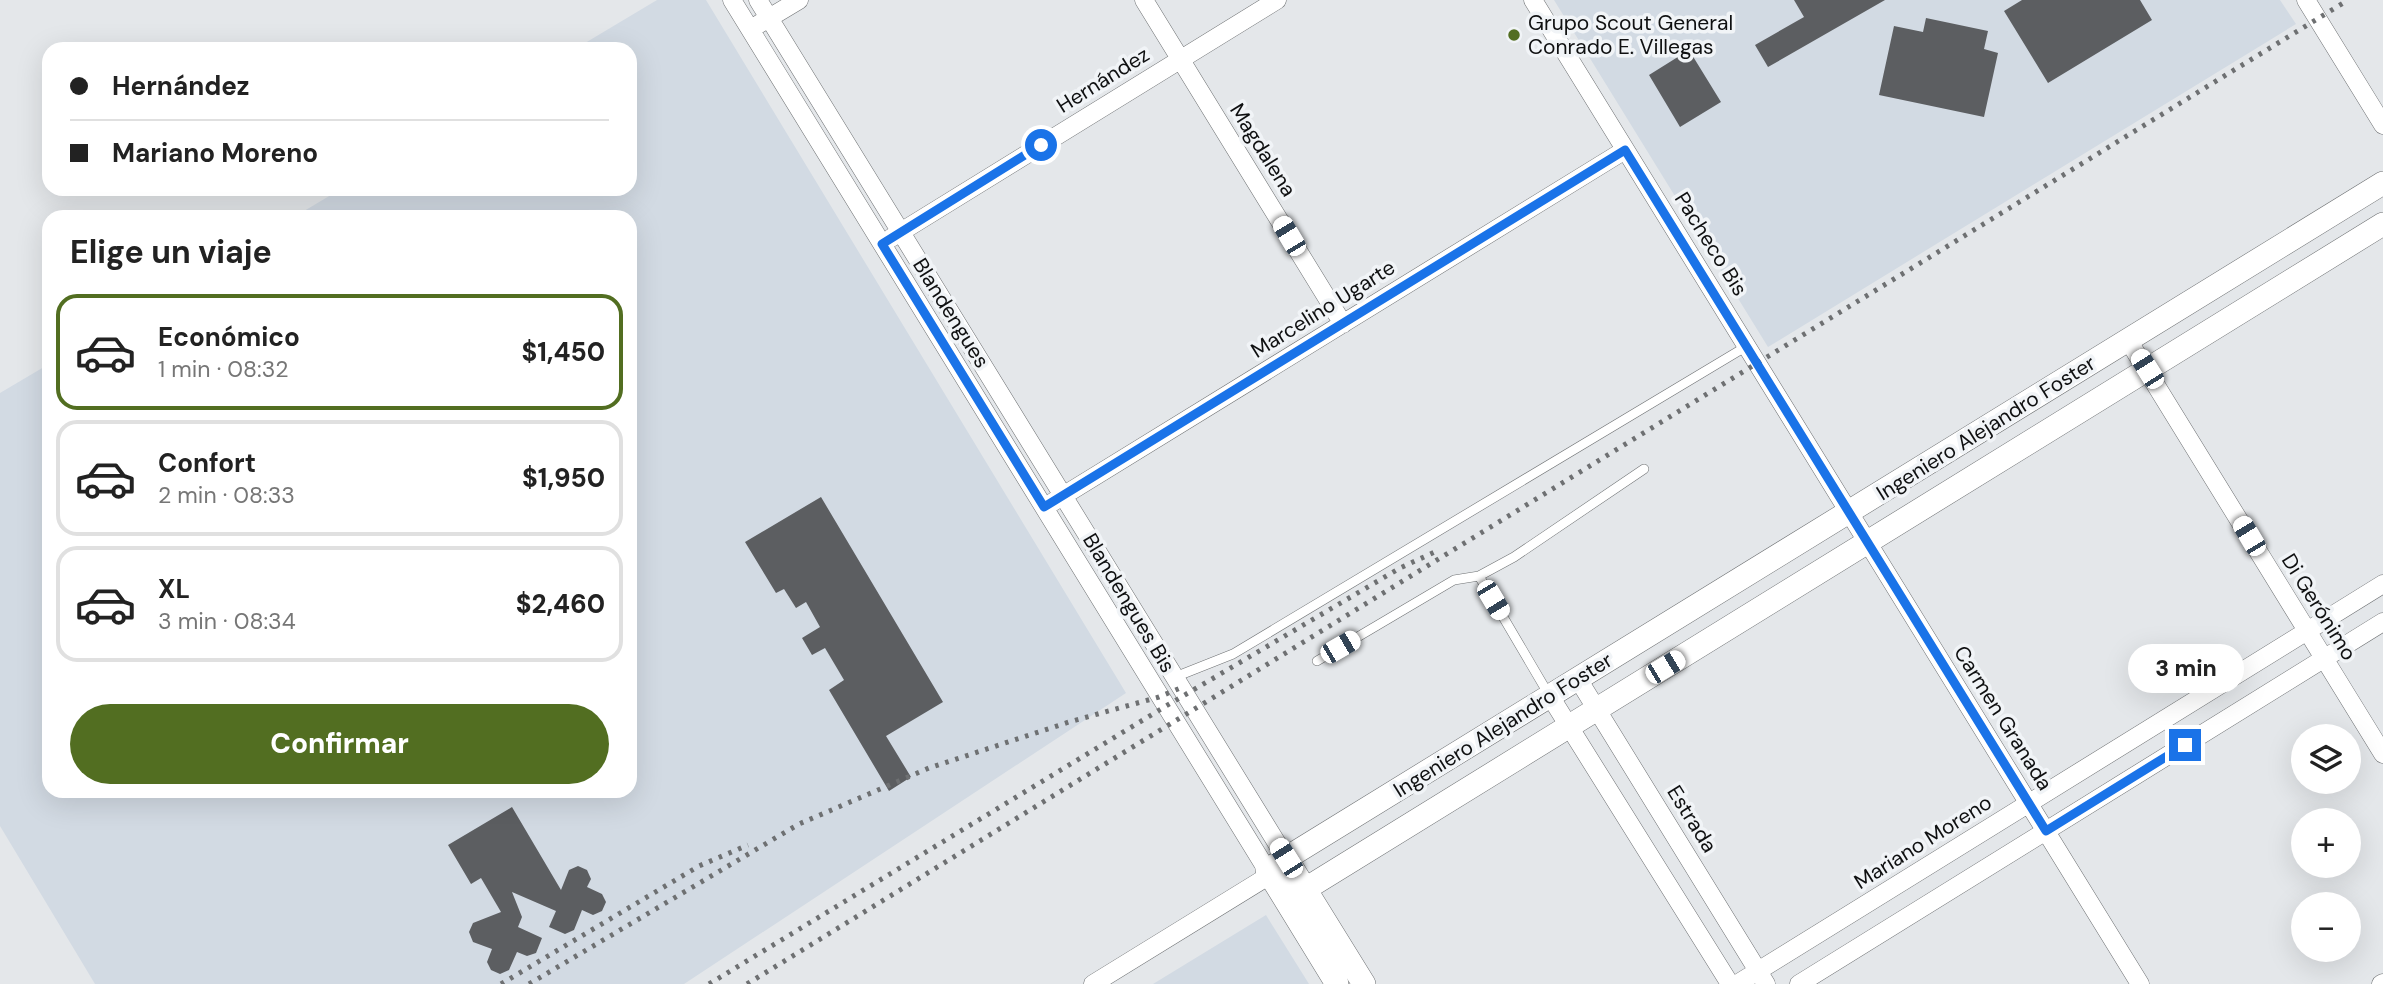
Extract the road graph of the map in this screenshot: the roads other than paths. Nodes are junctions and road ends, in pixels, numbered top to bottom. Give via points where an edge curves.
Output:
1 (732, 0) edge
2 (758, 0) edge
3 (799, 0) edge
4 (1144, 0) edge
5 (1277, 0) edge
6 (1533, 0) edge
7 (2306, 0) edge
8 (769, 18) junction
9 (750, 30) junction
10 (1181, 59) junction
11 (2383, 125) edge
12 (1625, 150) junction
13 (2383, 183) edge
14 (2383, 224) edge
15 (901, 232) junction
16 (882, 244) junction
17 (1343, 324) junction
18 (2129, 340) junction
19 (1747, 346) junction
20 (2147, 369) junction
21 (1644, 469) dead end
22 (1063, 495) junction
23 (1044, 507) junction
24 (1849, 512) junction
25 (1867, 542) junction
26 (1479, 576) junction
27 (2383, 583) edge
28 (2383, 622) edge
29 (2307, 631) junction
30 (2324, 659) junction
31 (1317, 661) dead end
32 (1175, 677) junction
33 (1578, 678) junction
34 (1550, 696) junction
35 (1597, 709) junction
36 (1569, 726) junction
37 (2383, 754) edge
38 (2028, 803) junction
39 (2046, 831) junction
40 (1274, 868) junction
41 (1296, 895) junction
42 (1762, 977) edge
43 (1093, 984) edge
44 (1337, 984) edge
45 (1364, 984) edge
46 (1730, 984) edge
47 (1737, 984) edge
48 (1798, 984) edge
49 (2140, 984) edge

1 - 9 street, Blandengues
2 - 8 street, Blandengues
3 - 8 street
4 - 10 street, Magdalena
5 - 10 street, Hernández
6 - 12 street, Pacheco Bis
7 - 11 street
8 - 9 street
8 - 15 street, Blandengues
9 - 16 street, Blandengues
10 - 15 street, Hernández
10 - 17 street, Magdalena
12 - 17 street, Marcelino Ugarte
12 - 19 street, Pacheco Bis
13 - 18 street, Ingeniero Alejandro Foster
14 - 20 street, Ingeniero Alejandro Foster
15 - 16 street, Hernández
15 - 22 street, Blandengues
16 - 23 street, Blandengues
17 - 22 street, Marcelino Ugarte
18 - 20 street, Di Gerónimo
18 - 24 street, Ingeniero Alejandro Foster
19 - 24 street, Pacheco Bis
19 - 32 lane via 1233,654
20 - 25 street, Ingeniero Alejandro Foster
20 - 29 street, Di Gerónimo
21 - 26 lane
22 - 23 street, Marcelino Ugarte
22 - 32 street, Blandengues Bis
23 - 40 street, Blandengues Bis via 1176,722
24 - 25 street, Carmen Granada
24 - 33 street, Ingeniero Alejandro Foster
25 - 35 street, Ingeniero Alejandro Foster
25 - 38 street, Carmen Granada
26 - 31 lane via 1454,580
26 - 34 lane
27 - 29 street, Mariano Moreno
28 - 30 street
29 - 30 street, Di Gerónimo
29 - 38 street, Mariano Moreno
30 - 37 street, Di Gerónimo
30 - 39 street
32 - 40 street, Blandengues Bis
33 - 34 street, Ingeniero Alejandro Foster
33 - 35 street, Estrada
34 - 36 street
34 - 40 street, Ingeniero Alejandro Foster
35 - 36 street, Ingeniero Alejandro Foster
35 - 42 street, Estrada
36 - 41 street, Ingeniero Alejandro Foster
36 - 46 street
38 - 39 street, Carmen Granada
38 - 42 street, Mariano Moreno
39 - 48 street
39 - 49 street, Carmen Granada
40 - 41 street
40 - 43 street
41 - 44 street
41 - 45 street
42 - 47 street, Mariano Moreno

